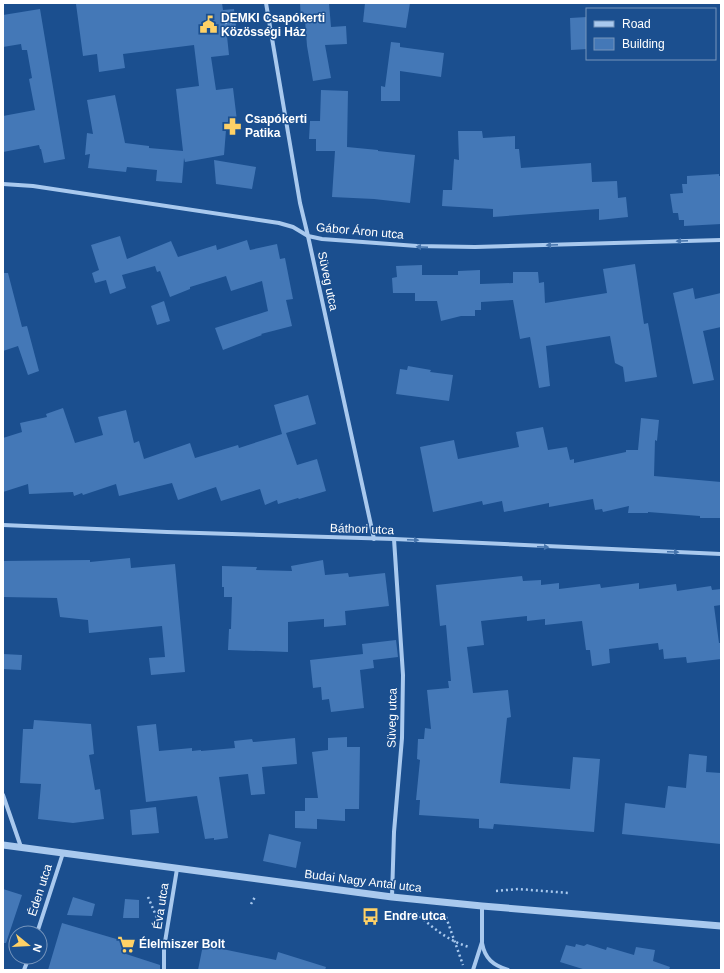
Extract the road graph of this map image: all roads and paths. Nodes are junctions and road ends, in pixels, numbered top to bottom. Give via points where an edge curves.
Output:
1 (266, 3) edge
2 (242, 21) dead end
3 (225, 23) dead end
4 (3, 184) edge
5 (308, 236) junction
6 (721, 240) edge
7 (3, 525) edge
8 (374, 539) junction
9 (394, 539) junction
10 (721, 554) edge
11 (3, 794) edge
12 (3, 845) edge
13 (21, 847) junction
14 (63, 853) junction
15 (177, 869) junction
16 (496, 891) dead end
17 (569, 893) dead end
18 (392, 897) junction
19 (255, 898) dead end
20 (251, 904) dead end
21 (482, 906) junction
22 (416, 913) dead end
23 (446, 917) dead end
24 (40, 925) edge
25 (721, 926) edge
26 (454, 941) junction
27 (482, 942) junction
28 (479, 950) junction
29 (164, 970) edge
30 (464, 970) edge
31 (473, 970) edge
32 (508, 970) edge

1 - 5 street, Süveg utca via 300,203
2 - 3 path
4 - 5 street, Gábor Áron utca via 33,186 279,223 294,227
6 -> 5 street, Gábor Áron utca via 430,247
5 - 8 street, Süveg utca
7 - 8 street, Báthori utca
8 - 9 street, Báthori utca
9 -> 10 street, Báthori utca
9 - 18 street, Süveg utca via 403,675 402,738 394,832
11 - 13 street
12 - 13 street, Budai Nagy Antal utca
13 - 14 street, Budai Nagy Antal utca
14 - 15 street, Budai Nagy Antal utca
14 - 24 street, Éden utca
15 - 18 street, Budai Nagy Antal utca
15 - 29 street, Éva utca via 164,948
16 - 17 path via 518,889
18 - 21 street, Budai Nagy Antal utca
19 - 20 path
21 - 25 street, Budai Nagy Antal utca
21 - 27 street
22 - 26 path
23 - 26 path
26 - 28 path
26 - 30 path
27 - 28 street
27 - 32 street via 489,960
28 - 31 street

